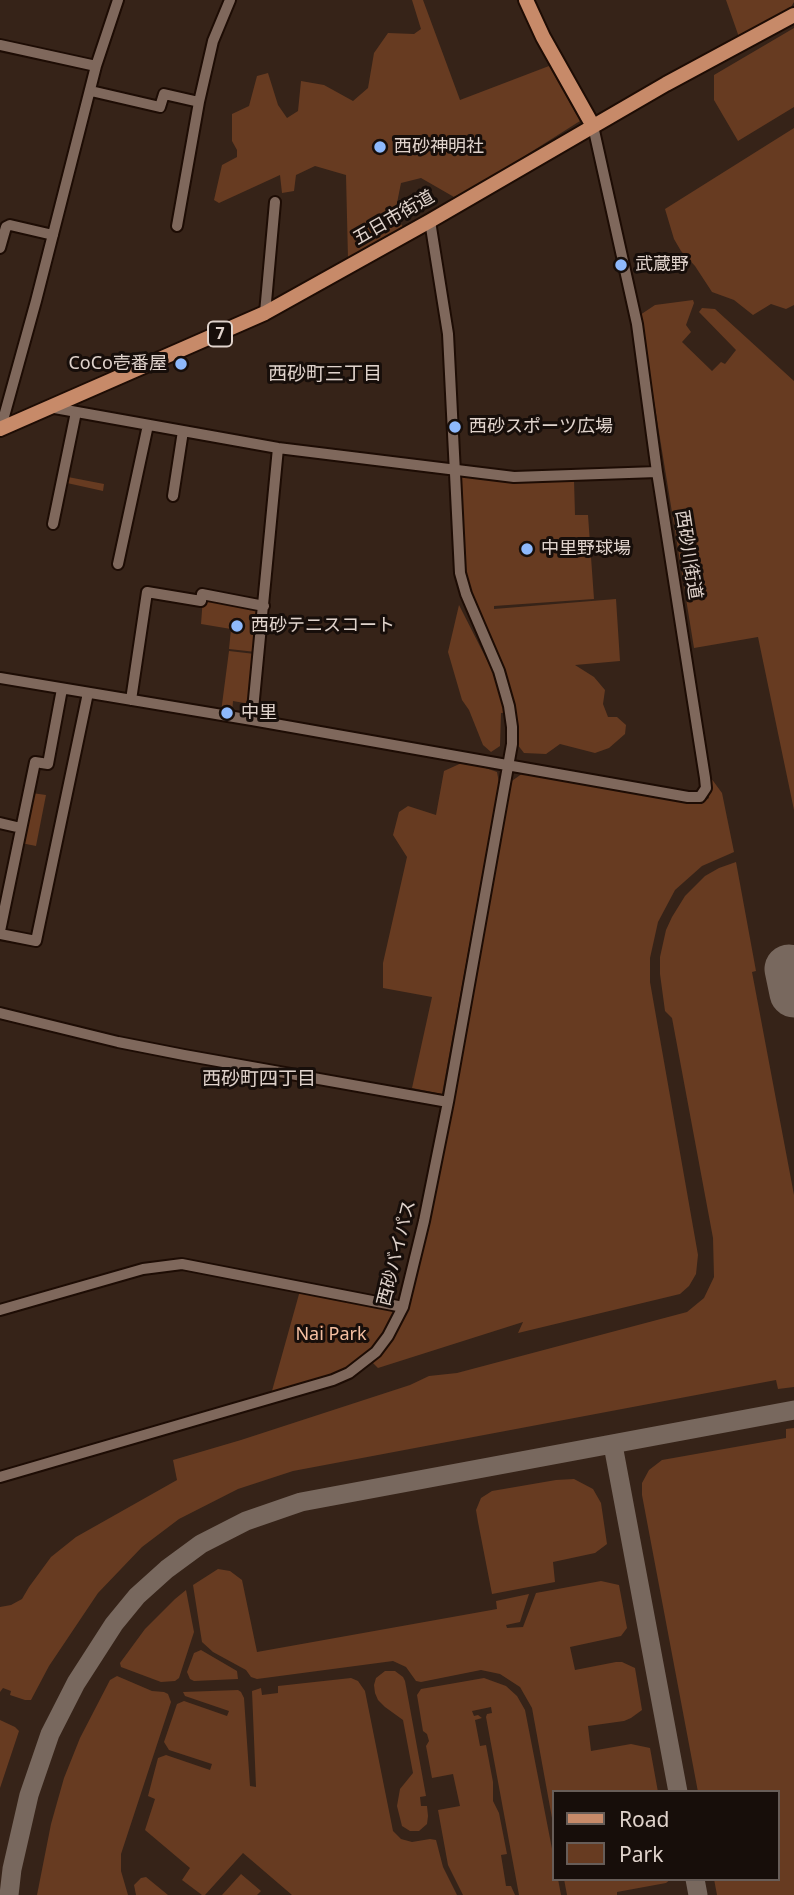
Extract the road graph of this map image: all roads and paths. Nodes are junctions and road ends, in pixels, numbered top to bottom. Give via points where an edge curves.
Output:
1 (118, 0) edge
2 (230, 0) edge
3 (526, 0) edge
4 (794, 15) edge
5 (0, 45) edge
6 (96, 66) junction
7 (91, 91) junction
8 (199, 102) junction
9 (593, 125) junction
10 (275, 202) dead end
11 (430, 221) junction
12 (177, 226) dead end
13 (53, 235) junction
14 (0, 248) edge
15 (265, 313) junction
16 (0, 380) edge
17 (13, 383) junction
18 (49, 407) junction
19 (76, 412) junction
20 (148, 425) junction
21 (0, 429) edge
22 (183, 431) junction
23 (278, 448) junction
24 (454, 470) junction
25 (657, 472) junction
26 (173, 496) dead end
27 (53, 524) dead end
28 (118, 564) dead end
29 (264, 606) junction
30 (0, 678) edge
31 (62, 689) junction
32 (88, 693) junction
33 (131, 701) junction
34 (252, 720) junction
35 (508, 765) junction
36 (0, 823) edge
37 (21, 828) junction
38 (0, 933) edge
39 (0, 1013) edge
40 (449, 1102) junction
41 (403, 1307) junction
42 (0, 1310) edge
43 (0, 1477) edge

1 - 6 street
2 - 8 street via 213,41
3 - 9 main road
4 - 9 main road, 五日市街道 / 7
5 - 6 street
6 - 7 street
7 - 8 street via 160,107 163,94
7 - 13 street
8 - 12 street
9 - 11 main road, 五日市街道 / 7
9 - 25 street, 西砂川街道 via 637,324
10 - 15 street
11 - 15 main road, 五日市街道 / 7
11 - 24 street, 西砂バイパス via 448,334
13 - 14 street via 10,225
13 - 17 street
15 - 18 main road, 五日市街道 / 7
16 - 17 street
17 - 21 street
18 - 19 street
18 - 21 main road, 五日市街道 / 7
19 - 20 street
19 - 27 street
20 - 22 street
20 - 28 street
22 - 23 street
22 - 26 street
23 - 24 street
23 - 29 street
24 - 25 street via 514,477
24 - 35 street, 西砂バイパス via 460,573 509,706 512,744
25 - 35 street, 西砂川街道 via 704,793 688,797
29 - 33 street via 202,594 201,601 147,592
29 - 34 street
30 - 31 street
31 - 32 street
31 - 37 street via 48,764 35,762
32 - 33 street
32 - 38 street via 36,941
33 - 34 street
34 - 35 street
35 - 40 street, 西砂バイパス
36 - 37 street
37 - 38 street
39 - 40 street via 118,1042
40 - 41 street, 西砂バイパス
41 - 42 street via 182,1264 143,1269
41 - 43 street, 西砂バイパス via 376,1352 333,1380

